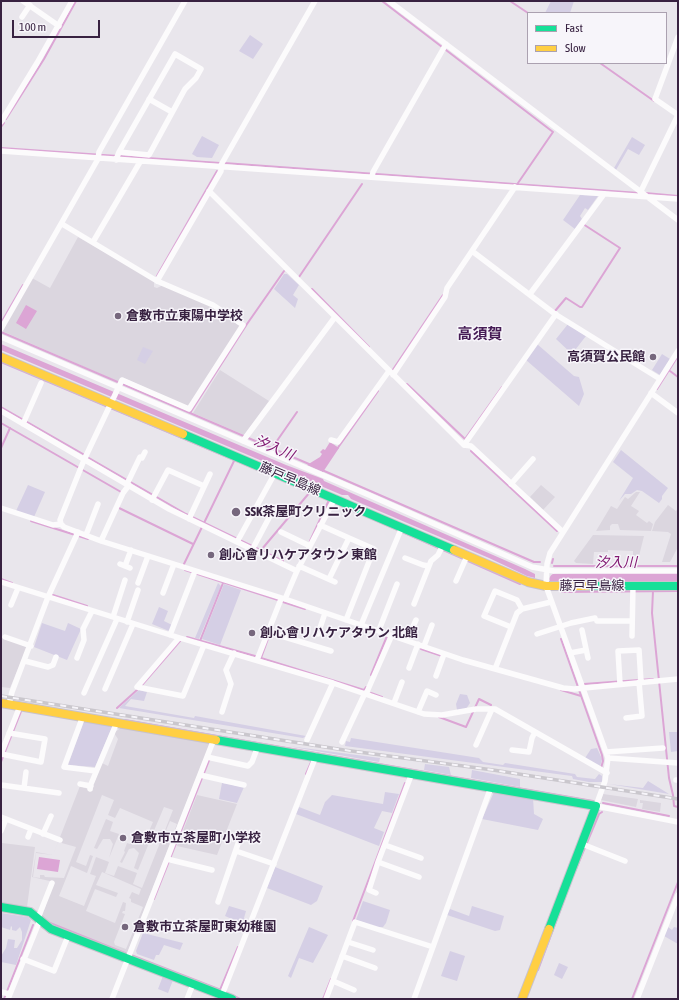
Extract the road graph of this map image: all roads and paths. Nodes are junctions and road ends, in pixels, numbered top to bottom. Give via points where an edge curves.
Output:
1 (23, 1) edge
2 (72, 1) edge
3 (185, 1) edge
4 (316, 1) edge
5 (389, 1) edge
6 (30, 6) junction
7 (22, 17) dead end
8 (59, 26) junction
9 (678, 38) edge
10 (445, 46) junction
11 (149, 99) junction
12 (172, 112) junction
13 (678, 116) edge
14 (1, 122) edge
15 (1, 151) edge
16 (98, 156) junction
17 (118, 156) junction
18 (140, 162) junction
19 (222, 164) junction
20 (373, 175) junction
21 (515, 187) junction
22 (209, 191) junction
23 (604, 194) junction
24 (644, 194) junction
25 (678, 199) edge
26 (678, 220) edge
27 (62, 224) junction
28 (93, 242) junction
29 (473, 252) junction
30 (157, 281) junction
31 (530, 294) junction
32 (554, 313) junction
33 (335, 317) junction
34 (1, 329) edge
35 (1, 337) edge
36 (678, 351) edge
37 (1, 357) edge
38 (391, 373) junction
39 (660, 379) junction
40 (41, 383) dead end
41 (120, 385) junction
42 (653, 394) junction
43 (110, 405) junction
44 (1, 411) edge
45 (678, 413) edge
46 (24, 422) junction
47 (245, 438) junction
48 (331, 440) dead end
49 (464, 445) junction
50 (145, 452) dead end
51 (533, 459) dead end
52 (84, 460) junction
53 (210, 474) dead end
54 (274, 475) junction
55 (128, 483) junction
56 (511, 484) junction
57 (204, 486) junction
58 (154, 497) junction
59 (333, 500) junction
60 (98, 504) dead end
61 (1, 508) edge
62 (270, 516) dead end
63 (190, 517) junction
64 (61, 524) junction
65 (320, 526) junction
66 (400, 530) junction
67 (281, 532) dead end
68 (562, 532) junction
69 (77, 534) junction
70 (86, 535) junction
71 (349, 538) junction
72 (238, 540) junction
73 (101, 541) junction
74 (308, 545) junction
75 (254, 548) junction
76 (442, 548) junction
77 (130, 552) junction
78 (147, 557) junction
79 (405, 558) dead end
80 (466, 558) junction
81 (125, 566) dead end
82 (173, 566) junction
83 (429, 566) junction
84 (298, 569) junction
85 (546, 570) junction
86 (194, 572) junction
87 (678, 572) edge
88 (329, 579) junction
89 (126, 580) dead end
90 (456, 581) dead end
91 (1, 582) edge
92 (335, 582) dead end
93 (138, 583) dead end
94 (397, 584) dead end
95 (546, 586) junction
96 (678, 586) edge
97 (18, 588) junction
98 (633, 589) junction
99 (138, 590) dead end
100 (162, 593) dead end
101 (48, 597) junction
102 (283, 599) junction
103 (551, 602) junction
104 (414, 604) dead end
105 (11, 605) dead end
106 (522, 609) junction
107 (92, 611) junction
108 (325, 614) junction
109 (114, 616) junction
110 (128, 620) junction
111 (346, 620) junction
112 (416, 620) dead end
113 (632, 621) junction
114 (133, 624) junction
115 (361, 625) junction
116 (432, 625) dead end
117 (560, 627) junction
118 (511, 628) junction
119 (378, 630) junction
120 (582, 630) dead end
121 (270, 632) junction
122 (171, 634) junction
123 (318, 634) dead end
124 (537, 634) dead end
125 (391, 636) junction
126 (632, 636) dead end
127 (5, 637) dead end
128 (180, 639) junction
129 (407, 640) junction
130 (204, 645) junction
131 (31, 646) junction
132 (419, 646) junction
133 (331, 650) dead end
134 (586, 650) junction
135 (570, 653) junction
136 (234, 654) junction
137 (443, 656) junction
138 (56, 657) dead end
139 (77, 658) dead end
140 (588, 658) dead end
141 (257, 660) junction
142 (25, 661) junction
143 (409, 668) dead end
144 (495, 669) junction
145 (436, 676) dead end
146 (678, 679) edge
147 (640, 681) junction
148 (333, 682) junction
149 (402, 682) dead end
150 (619, 682) junction
151 (580, 688) junction
152 (105, 689) dead end
153 (366, 692) junction
154 (84, 693) dead end
155 (436, 694) dead end
156 (394, 702) junction
157 (5, 703) edge
158 (20, 706) junction
159 (492, 708) junction
160 (222, 712) dead end
161 (418, 712) junction
162 (83, 716) junction
163 (626, 718) dead end
164 (116, 722) junction
165 (535, 732) junction
166 (12, 733) junction
167 (214, 739) junction
168 (307, 740) dead end
169 (342, 742) dead end
170 (476, 745) dead end
171 (258, 746) junction
172 (663, 748) dead end
173 (512, 750) dead end
174 (607, 755) junction
175 (316, 756) junction
176 (209, 758) junction
177 (678, 763) edge
178 (96, 771) junction
179 (26, 772) dead end
180 (412, 773) junction
181 (607, 773) junction
182 (202, 776) junction
183 (80, 784) dead end
184 (1, 785) edge
185 (244, 786) dead end
186 (491, 787) junction
187 (24, 788) junction
188 (59, 793) dead end
189 (596, 806) junction
190 (51, 816) dead end
191 (3, 818) edge
192 (678, 822) edge
193 (31, 829) junction
194 (1, 831) edge
195 (43, 834) junction
196 (241, 835) dead end
197 (28, 837) dead end
198 (60, 840) dead end
199 (385, 845) junction
200 (584, 845) junction
201 (236, 850) junction
202 (421, 858) dead end
203 (169, 860) junction
204 (625, 861) dead end
205 (378, 862) junction
206 (272, 864) junction
207 (212, 870) dead end
208 (419, 877) dead end
209 (52, 883) dead end
210 (376, 893) dead end
211 (678, 895) edge
212 (218, 902) dead end
213 (1, 907) edge
214 (39, 919) junction
215 (68, 936) junction
216 (348, 942) junction
217 (432, 947) junction
218 (373, 950) dead end
219 (342, 956) junction
220 (128, 958) junction
221 (23, 959) junction
222 (375, 968) dead end
223 (333, 981) junction
224 (193, 984) junction
225 (354, 990) dead end
226 (7, 994) edge
227 (219, 996) edge
228 (112, 999) edge
229 (187, 999) edge
230 (232, 999) edge
231 (326, 999) edge
232 (414, 999) edge
233 (522, 999) edge
234 (637, 999) edge

1 - 6 street
2 - 8 street
3 - 16 street
4 - 19 street
5 - 10 street
6 - 7 street
6 - 8 street
8 - 14 street
9 - 13 street via 655,99
10 - 20 street
10 - 24 street
11 - 12 street
11 - 12 street via 175,54 201,69 185,89
11 - 17 street
12 - 17 street via 149,155
13 - 24 street
15 - 16 street
16 - 17 street
16 - 27 street
17 - 18 street
18 - 19 street
18 - 28 street
19 - 20 street
19 - 22 street via 221,171
20 - 21 street
21 - 23 street
21 - 29 street
22 - 30 street
22 - 33 street
23 - 24 street
23 - 31 street
24 - 25 street
24 - 26 street
27 - 28 street
27 - 34 street
28 - 30 street
29 - 31 street
29 - 38 street
30 - 41 street via 213,305 243,325 189,409 122,380
31 - 32 street
32 - 39 street
32 - 49 street
33 - 38 street
33 - 47 street
35 - 41 street
36 - 39 street
37 - 43 street, 藤戸早島線
38 - 48 street via 338,442
38 - 49 street
39 - 42 street
40 - 46 street
41 - 43 street
41 - 47 street
42 - 45 street
42 - 68 street
43 - 52 street
43 - 54 street, 藤戸早島線
44 - 46 street
46 - 52 street
47 - 85 street via 532,567
49 - 56 street via 471,446
50 - 55 street
51 - 56 street
52 - 55 street
52 - 64 street via 60,520
53 - 57 street
54 - 59 street, 藤戸早島線
54 - 72 street
55 - 58 street
55 - 73 street
56 - 68 street
57 - 58 street via 168,470
57 - 63 street
58 - 63 street
59 - 65 street
59 - 66 street, 藤戸早島線
60 - 70 street
61 - 64 street via 53,525
62 - 75 street
63 - 72 street via 202,526
64 - 69 street
65 - 71 street
65 - 74 street
66 - 76 street, 藤戸早島線
66 - 115 street
67 - 74 street
68 - 85 street via 550,553
69 - 70 street
69 - 101 street
70 - 73 street
71 - 88 street
71 - 111 street via 374,549
72 - 75 street
73 - 77 street
74 - 84 street
75 - 84 street
76 - 80 street, 藤戸早島線
76 - 83 street
77 - 78 street
77 - 81 street
78 - 82 street
78 - 93 street
79 - 83 street
80 - 90 street
80 - 95 street, 藤戸早島線 via 528,582
82 - 86 street
82 - 100 street
83 - 104 street
84 - 88 street
84 - 102 street
85 - 87 street
85 - 95 street
86 - 102 street
86 - 122 street
88 - 92 street
89 - 109 street
91 - 97 street
94 - 119 street
95 - 98 street, 藤戸早島線
95 - 103 street
96 - 98 street, 藤戸早島線
97 - 101 street
97 - 105 street
98 - 113 street
99 - 110 street
101 - 107 street
101 - 131 street
102 - 108 street
102 - 121 street
103 - 106 street
103 - 117 street
106 - 118 street via 517,613
106 - 118 street via 517,600 495,591 484,616
107 - 109 street
107 - 139 street via 83,629 84,640
108 - 111 street
108 - 123 street
109 - 110 street
109 - 154 street
110 - 114 street
111 - 115 street
112 - 129 street
113 - 117 street via 596,620
113 - 126 street
114 - 122 street
114 - 152 street
115 - 119 street
116 - 132 street
117 - 124 street
117 - 135 street
118 - 144 street
119 - 125 street
120 - 134 street
121 - 133 street
121 - 141 street
122 - 128 street
125 - 129 street
125 - 153 street
127 - 131 street
128 - 130 street
128 - 130 street via 137,687 183,696
129 - 132 street
130 - 136 street
131 - 142 street
132 - 137 street
132 - 143 street
134 - 135 street
134 - 140 street
135 - 151 street
136 - 141 street
136 - 160 street via 226,670 231,684
137 - 144 street
137 - 145 street
138 - 142 street via 53,665 48,667
141 - 148 street
142 - 157 street
144 - 151 street via 563,688
146 - 147 street
147 - 150 street
147 - 150 street via 639,650 618,651
147 - 163 street via 642,716
148 - 153 street
148 - 168 street
149 - 156 street
150 - 151 street
151 - 174 street
153 - 156 street
153 - 169 street
155 - 161 street via 427,692
156 - 161 street
157 - 158 street
158 - 162 street
158 - 166 street
159 - 161 street via 442,715
159 - 165 street
159 - 170 street
162 - 164 street
162 - 178 street via 64,767
164 - 167 street
164 - 178 street
165 - 173 street via 529,752
165 - 181 street
166 - 166 street via 4,755 41,762 45,739
167 - 171 street
167 - 176 street
171 - 175 street
171 - 176 street via 248,766
172 - 174 street
174 - 177 street
174 - 181 street
175 - 180 street
175 - 206 street
176 - 182 street
178 - 183 street via 90,788
179 - 187 street
180 - 186 street
180 - 199 street
181 - 189 street
182 - 185 street
182 - 203 street
184 - 187 street
186 - 189 street
186 - 217 street
187 - 188 street
189 - 192 street
189 - 200 street
190 - 195 street
191 - 193 street
191 - 194 street
193 - 195 street
193 - 197 street
195 - 198 street
196 - 201 street
199 - 202 street
199 - 205 street
200 - 204 street
200 - 233 street
201 - 206 street
201 - 212 street
203 - 207 street
203 - 220 street
205 - 208 street
205 - 210 street via 369,890
206 - 227 street
209 - 214 street
211 - 234 street
213 - 214 street via 30,912
214 - 215 street via 46,926
214 - 221 street
215 - 220 street
215 - 221 street via 54,971
216 - 217 street via 355,922
216 - 218 street
216 - 219 street
217 - 232 street
219 - 222 street
219 - 223 street
220 - 224 street
220 - 228 street
221 - 226 street
223 - 225 street
223 - 231 street
224 - 227 street
224 - 229 street
227 - 230 street

